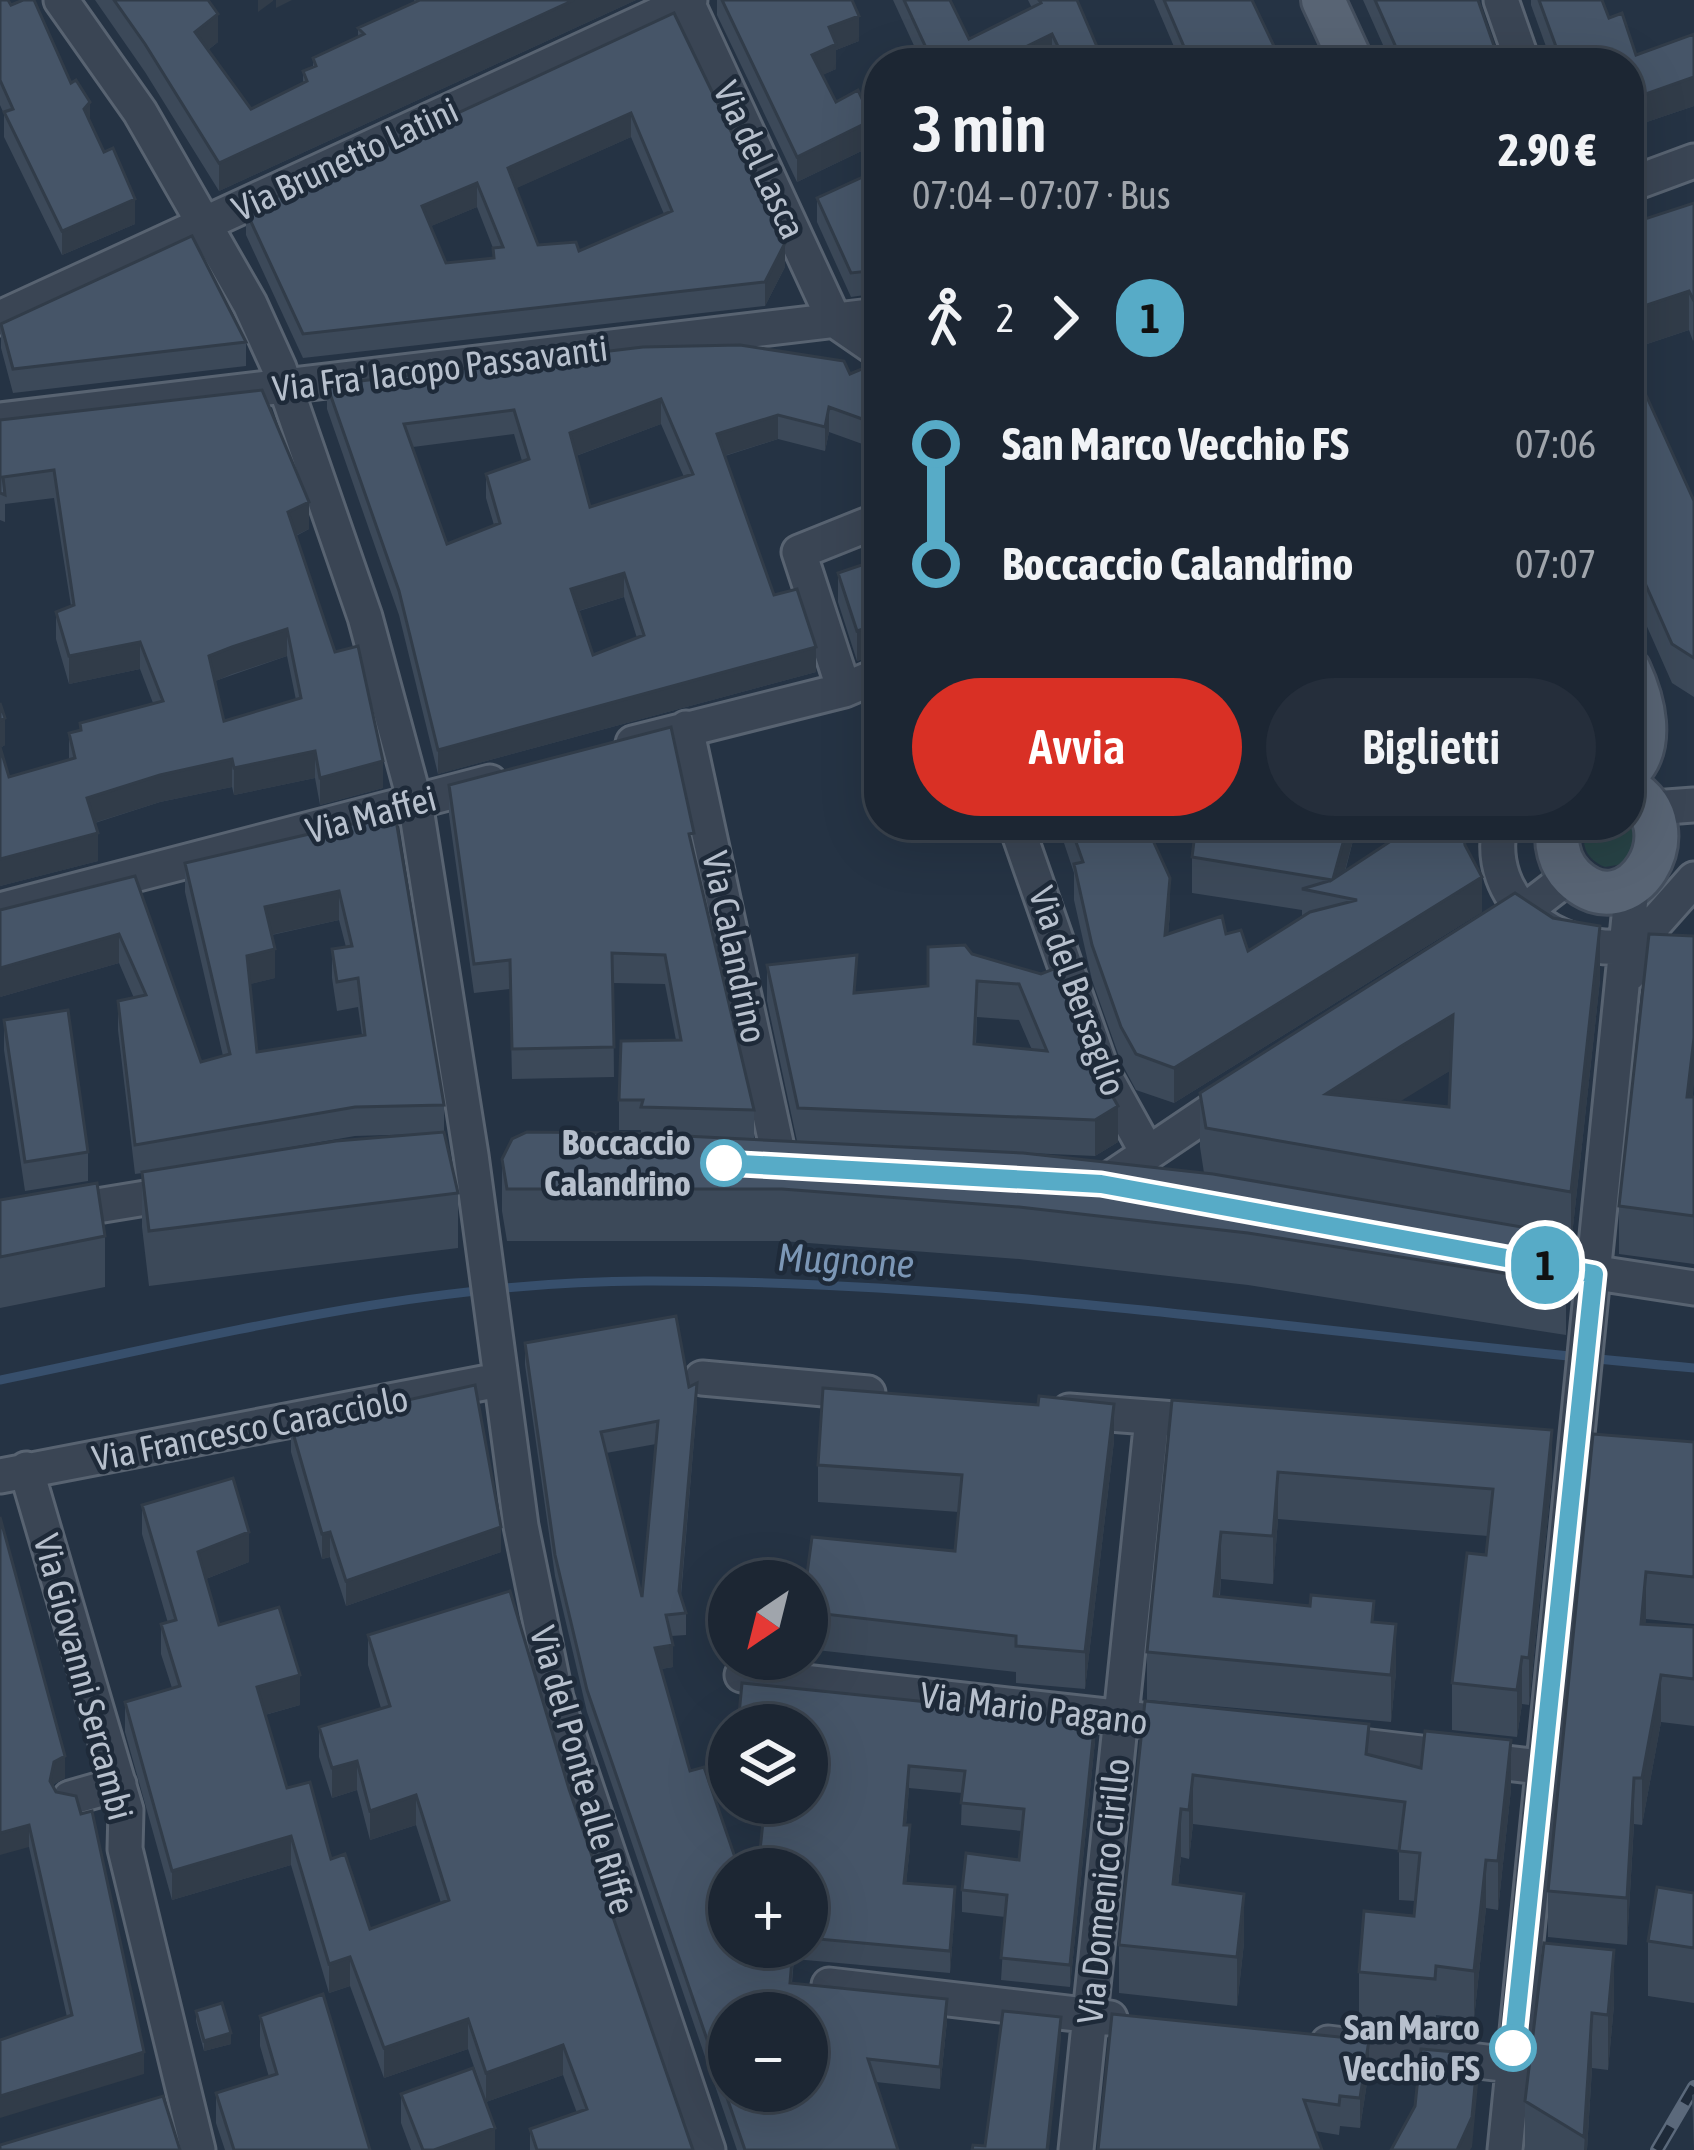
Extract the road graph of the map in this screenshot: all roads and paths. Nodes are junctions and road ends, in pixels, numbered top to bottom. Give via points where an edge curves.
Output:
1 (61, 0) edge
2 (688, 0) edge
3 (1323, 0) edge
4 (1501, 0) edge
5 (1345, 48) edge
6 (1518, 48) edge
7 (1694, 161) edge
8 (1644, 179) edge
9 (206, 223) junction
10 (864, 317) edge
11 (0, 318) edge
12 (835, 320) junction
13 (864, 340) edge
14 (286, 386) junction
15 (0, 420) edge
16 (864, 526) edge
17 (864, 681) edge
18 (844, 690) junction
19 (686, 728) junction
20 (596, 753) edge
21 (529, 771) edge
22 (1659, 801) edge
23 (415, 802) junction
24 (1021, 840) edge
25 (1500, 840) edge
26 (1558, 840) edge
27 (1683, 861) edge
28 (1571, 875) junction
29 (1632, 887) junction
30 (0, 910) edge
31 (1524, 913) junction
32 (1464, 954) edge
33 (1625, 964) junction
34 (1264, 1077) edge
35 (1147, 1152) junction
36 (778, 1166) edge
37 (1057, 1182) edge
38 (1101, 1184) junction
39 (218, 1187) edge
40 (1146, 1194) edge
41 (0, 1222) edge
42 (1472, 1252) edge
43 (1594, 1274) junction
44 (1694, 1288) edge
45 (497, 1365) junction
46 (702, 1378) dead end
47 (906, 1396) edge
48 (1042, 1408) edge
49 (1152, 1418) junction
50 (1251, 1425) edge
51 (1560, 1447) junction
52 (1612, 1453) edge
53 (13, 1473) edge
54 (786, 1680) edge
55 (1122, 1718) junction
56 (1214, 1729) edge
57 (1285, 1737) edge
58 (1540, 1767) junction
59 (118, 1784) junction
60 (70, 1798) edge
61 (829, 1985) edge
62 (1089, 2015) junction
63 (1144, 2022) edge
64 (1301, 2040) edge
65 (1511, 2065) junction
66 (182, 2096) junction
67 (144, 2108) edge
68 (198, 2150) edge
69 (708, 2150) edge
70 (1076, 2150) edge
71 (1505, 2150) edge

1 - 9 street, Via del Ponte alle Riffe
2 - 9 street, Via Brunetto Latini
2 - 12 street, Via del Lasca
3 - 5 main road
4 - 6 street
7 - 8 street
9 - 11 street, Via Brunetto Latini
9 - 14 street, Via del Ponte alle Riffe
10 - 12 street, Via Fra' Iacopo Passavanti
12 - 13 street
12 - 14 street, Via Fra' Iacopo Passavanti
14 - 15 street, Via Fra' Iacopo Passavanti
14 - 23 street, Via del Ponte alle Riffe via 365,616
16 - 18 street via 800,552
17 - 18 street
18 - 19 street
19 - 20 street
19 - 36 street, Via Calandrino
21 - 23 street, Via Maffei
22 - 27 main road via 1662,830
23 - 30 street, Via Maffei
23 - 45 street, Via del Ponte alle Riffe
24 - 35 street, Via del Bersaglio via 1102,1071
25 - 31 street via 1500,861
26 - 28 main road
27 - 29 main road
27 - 33 street via 1655,923
28 - 29 main road via 1600,891
28 - 31 street
29 - 33 street
31 - 32 street
31 - 33 street
33 - 43 street
34 - 35 street
35 - 38 street
37 - 38 street
38 - 40 street
39 - 41 street
42 - 43 street
43 - 44 street
43 - 51 street via 1580,1411
45 - 53 street, Via Francesco Caracciolo
45 - 69 street, Via del Ponte alle Riffe via 556,1698
46 - 47 street
48 - 49 street
49 - 50 street
49 - 55 street, Via Domenico Cirillo
51 - 52 street
51 - 58 street
53 - 59 street, Via Giovanni Sercambi
54 - 55 street, Via Mario Pagano
55 - 56 street, Via Mario Pagano
55 - 62 street, Via Domenico Cirillo
57 - 58 street
58 - 65 street
59 - 60 street
59 - 66 street, Via Giovanni Sercambi via 125,1849
61 - 62 street
62 - 63 street
62 - 70 street, Via Domenico Cirillo
64 - 65 street
65 - 71 street
66 - 67 street
66 - 68 street, Via Giovanni Sercambi

